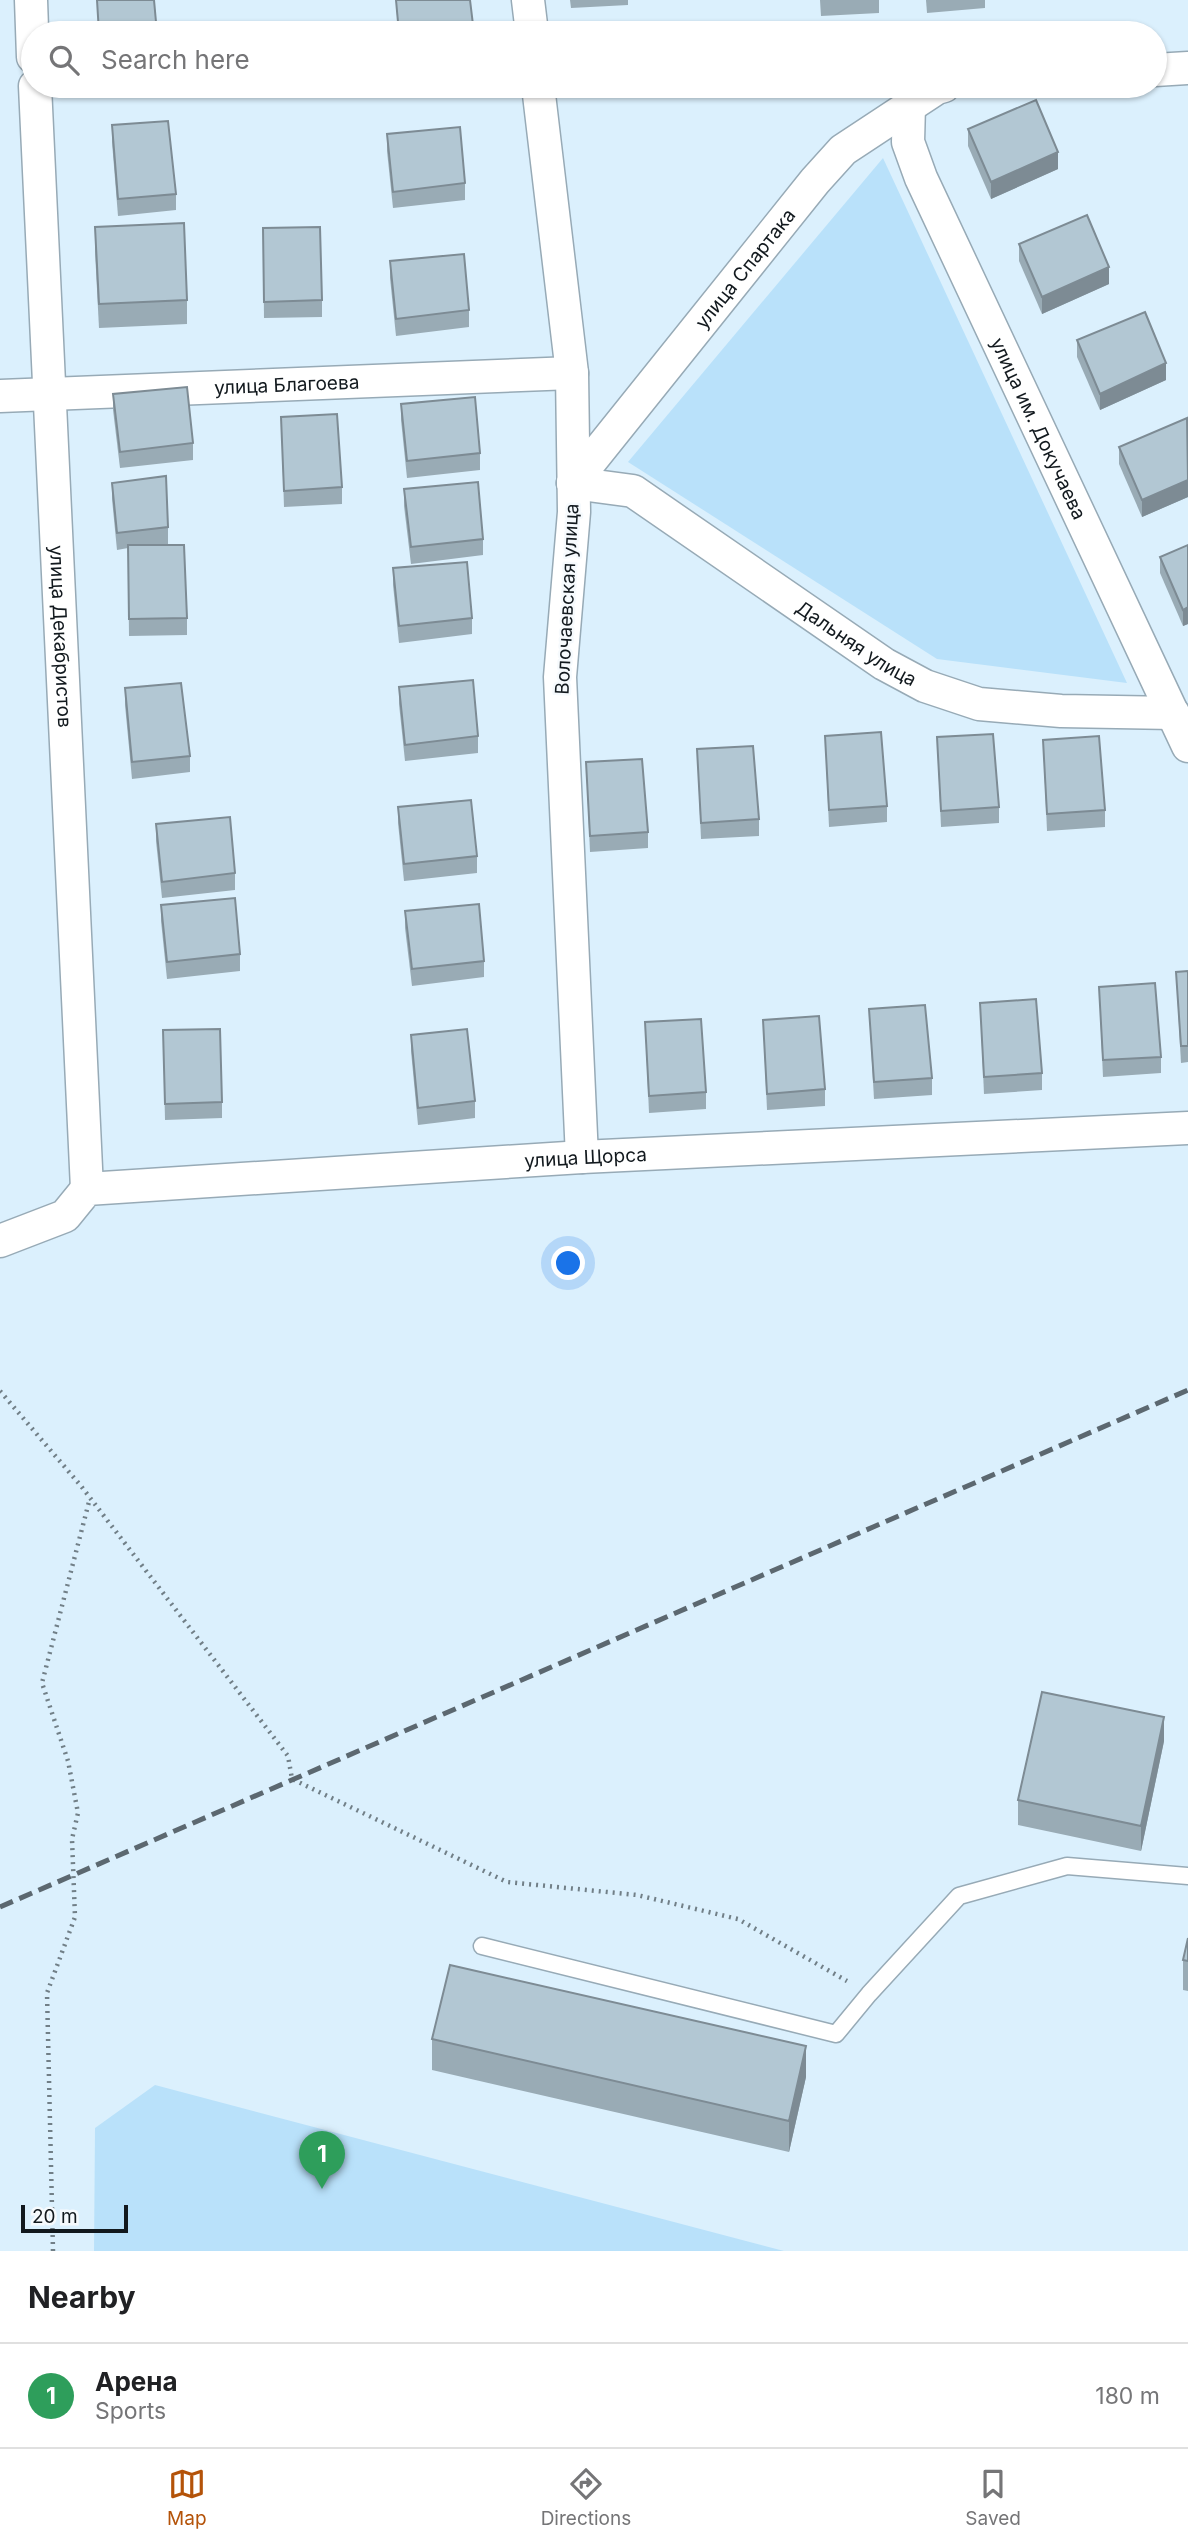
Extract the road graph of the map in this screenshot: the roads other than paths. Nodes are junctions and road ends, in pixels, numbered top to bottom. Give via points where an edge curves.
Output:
1 (31, 0) edge
2 (528, 0) edge
3 (32, 21) edge
4 (531, 21) edge
5 (1188, 68) edge
6 (1167, 69) edge
7 (35, 98) edge
8 (539, 98) edge
9 (921, 98) edge
10 (909, 105) junction
11 (572, 373) junction
12 (48, 394) junction
13 (0, 396) edge
14 (573, 483) junction
15 (1172, 713) junction
16 (1188, 746) edge
17 (1188, 1128) edge
18 (582, 1157) junction
19 (87, 1189) junction
20 (0, 1241) edge
21 (1188, 1876) edge
22 (482, 1946) dead end

1 - 3 street
2 - 4 street
5 - 6 street
7 - 12 street, улица Декабристов
8 - 11 street, Волочаевская улица
9 - 10 street, улица Спартака
10 - 14 street, улица Спартака via 842,150
10 - 15 street, улица им. Докучаева via 908,142 921,178
11 - 12 street, улица Благоева
11 - 14 street, Волочаевская улица
12 - 13 street, улица Благоева
12 - 19 street, улица Декабристов
14 - 15 street, Дальняя улица via 633,491 884,663 925,686 979,704
14 - 18 street, Волочаевская улица via 559,677
15 - 16 street, улица им. Докучаева
17 - 18 street, улица Щорса
18 - 19 street, улица Щорса
19 - 20 street via 65,1216
21 - 22 lane via 1067,1867 959,1896 836,2034

